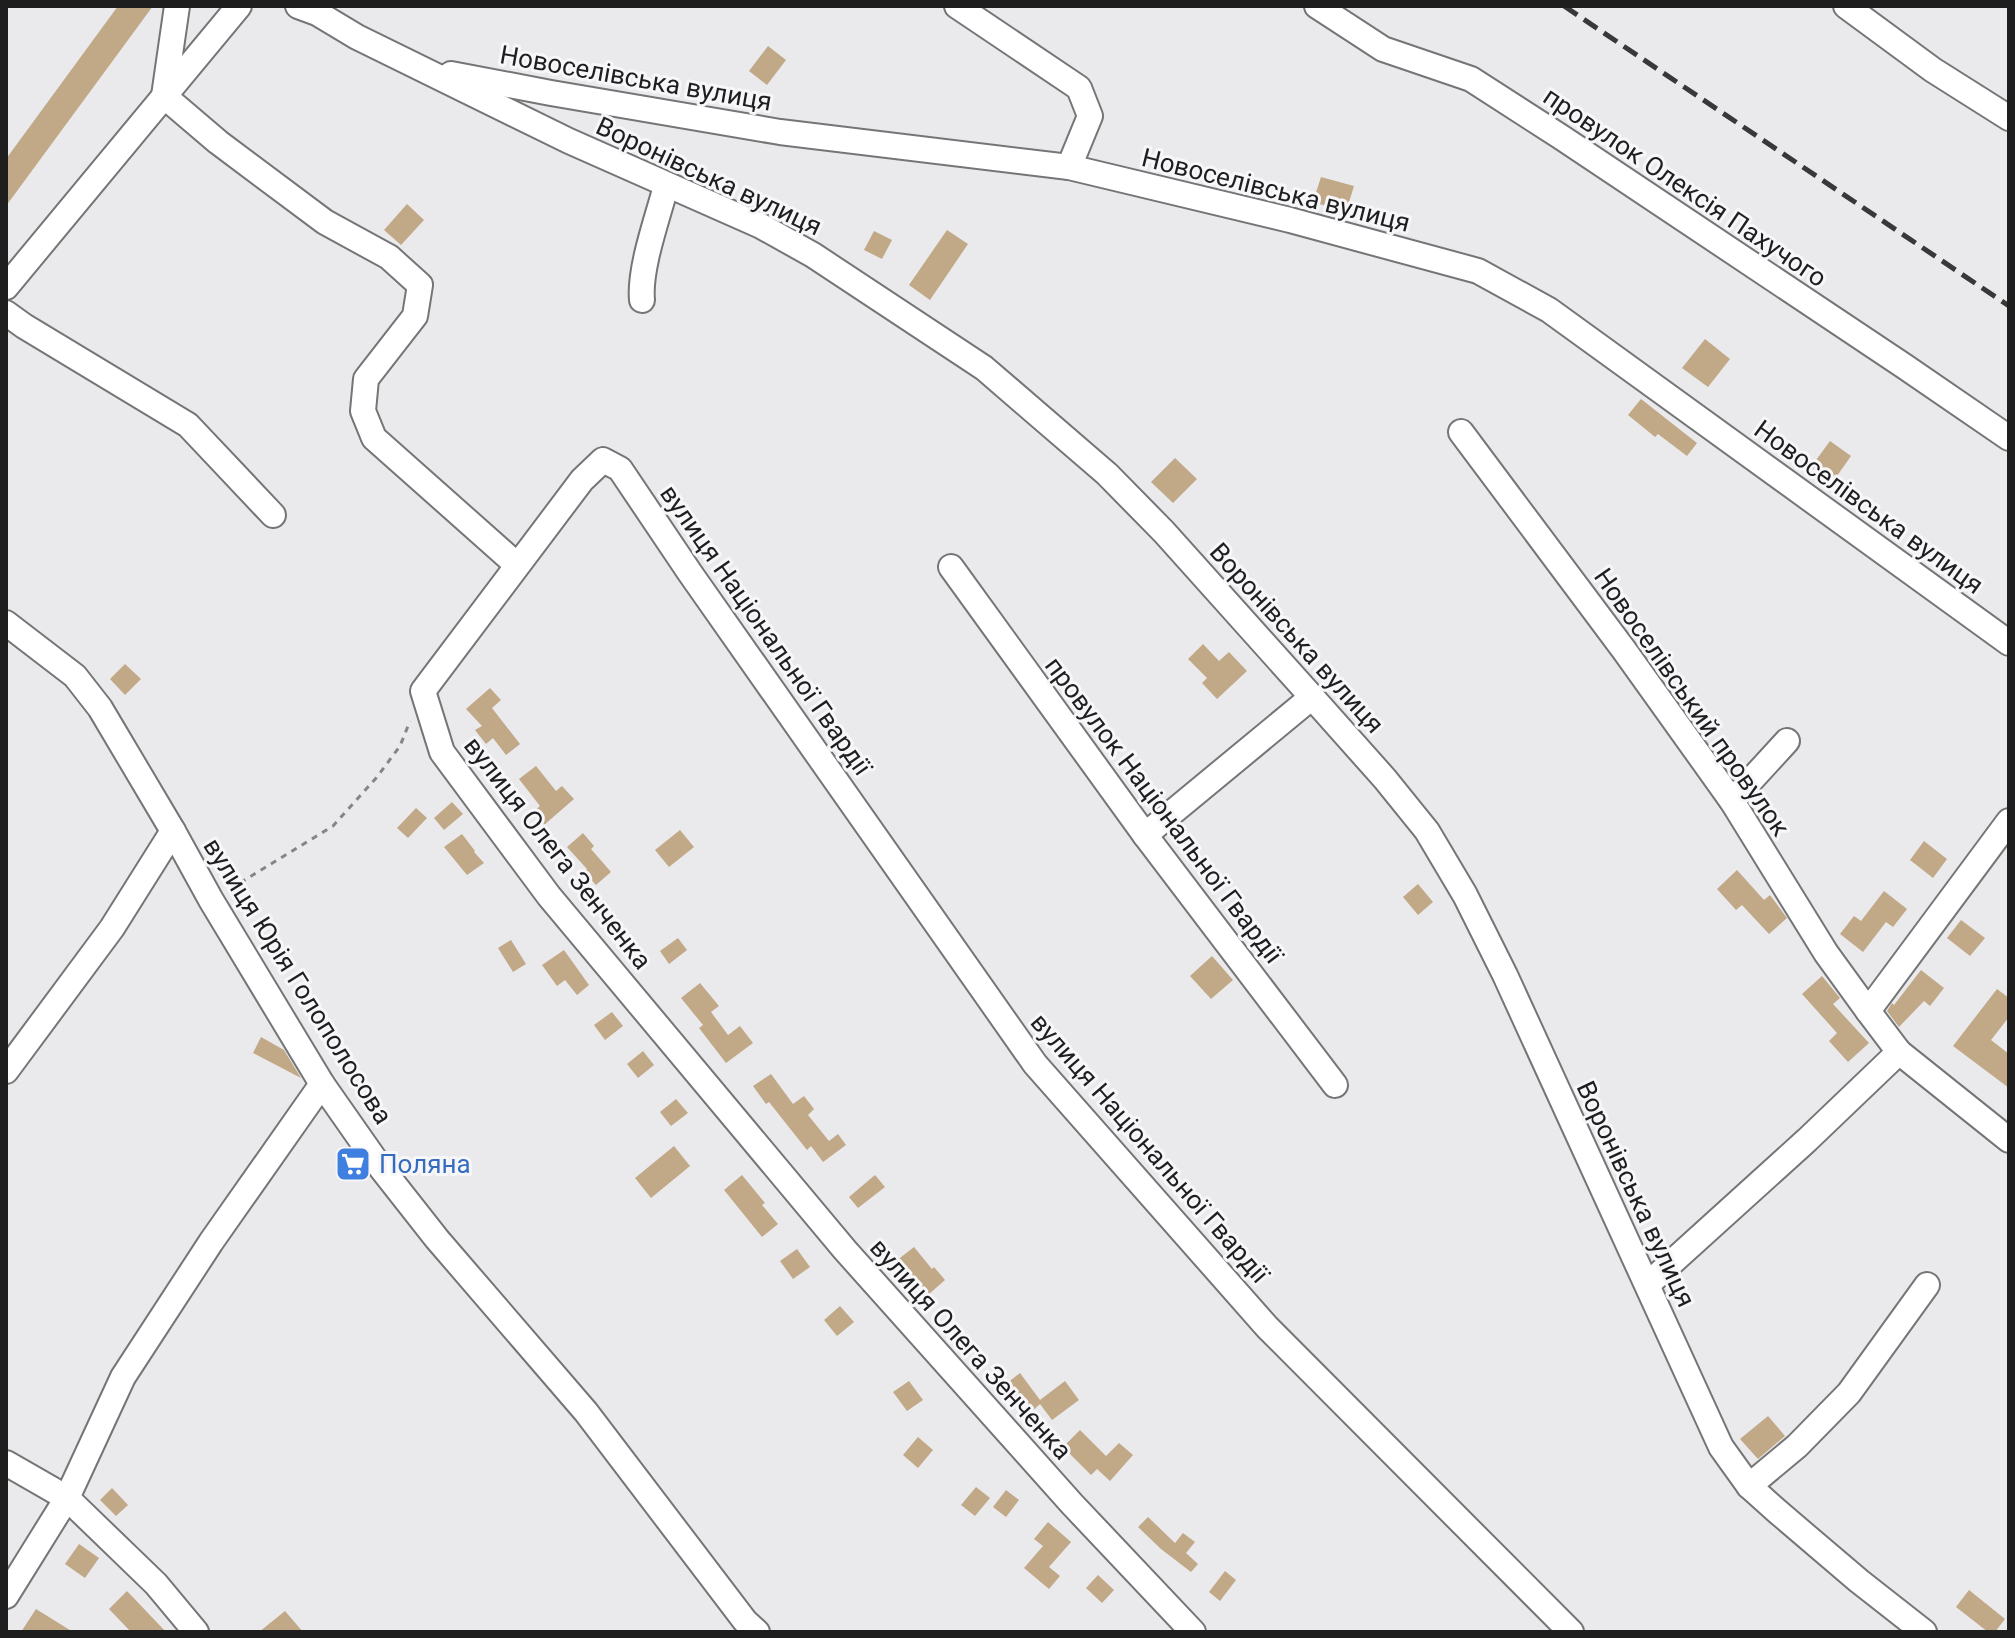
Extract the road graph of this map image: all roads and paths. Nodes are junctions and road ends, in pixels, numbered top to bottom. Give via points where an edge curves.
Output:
1 (177, 6) edge
2 (239, 6) edge
3 (298, 6) edge
4 (957, 6) edge
5 (1317, 6) edge
6 (1846, 6) edge
7 (418, 67) junction
8 (164, 96) junction
9 (2009, 118) edge
10 (1069, 167) junction
11 (666, 186) junction
12 (6, 287) edge
13 (642, 300) dead end
14 (6, 313) edge
15 (1461, 432) dead end
16 (2009, 438) edge
17 (273, 515) dead end
18 (517, 565) junction
19 (951, 567) dead end
20 (6, 623) edge
21 (2009, 643) edge
22 (423, 691) junction
23 (1312, 697) junction
24 (1787, 741) dead end
25 (1732, 801) junction
26 (2009, 821) edge
27 (173, 831) junction
28 (1145, 835) junction
29 (211, 900) junction
30 (1868, 1011) junction
31 (1899, 1052) junction
32 (6, 1071) edge
33 (322, 1084) junction
34 (1335, 1085) dead end
35 (2009, 1140) edge
36 (1648, 1284) junction
37 (1927, 1285) dead end
38 (6, 1463) edge
39 (1749, 1486) junction
40 (67, 1498) junction
41 (6, 1596) edge
42 (196, 1632) edge
43 (757, 1632) edge
44 (1193, 1632) edge
45 (1571, 1632) edge
46 (1924, 1632) edge

1 - 8 street
2 - 8 street
3 - 7 street, Воронівська вулиця
4 - 10 street via 1079,88 1090,116
5 - 16 street, провулок Олексія Пахучого via 1383,49 1471,79
6 - 9 street
7 - 10 street, Новоселівська вулиця via 780,132
7 - 11 street, Воронівська вулиця
8 - 12 street
8 - 18 street via 325,222 389,257 420,285 415,316 366,379 363,411 374,438
10 - 21 street, Новоселівська вулиця via 1478,271 1549,310
11 - 13 street
11 - 23 street, Воронівська вулиця via 761,226 813,255 984,368 1107,474
14 - 17 street via 188,425
15 - 25 street, Новоселівський провулок
18 - 22 street
18 - 45 street, вулиця Національної Гвардії via 603,460 620,469 1035,1064 1267,1327
19 - 28 street, провулок Національної Гвардії
20 - 27 street, вулиця Юрія Голополосова via 75,676 100,708
22 - 29 path via 400,746 333,826
22 - 44 street, вулиця Олега Зенченка via 442,752 549,896 845,1250
23 - 28 street
23 - 36 street, Воронівська вулиця via 1427,831 1465,895
24 - 25 street
25 - 30 street, Новоселівський провулок
26 - 30 street
27 - 29 street, вулиця Юрія Голополосова
27 - 32 street via 112,928
28 - 34 street, провулок Національної Гвардії
29 - 33 street, вулиця Юрія Голополосова
30 - 31 street, Новоселівський провулок
31 - 35 street, Новоселівський провулок
31 - 36 street
33 - 40 street via 123,1377
33 - 43 street, вулиця Юрія Голополосова via 437,1239 586,1412
36 - 39 street, Воронівська вулиця via 1721,1447
37 - 39 street via 1849,1393
38 - 40 street
39 - 46 street, Воронівська вулиця
40 - 41 street
40 - 42 street via 156,1584

